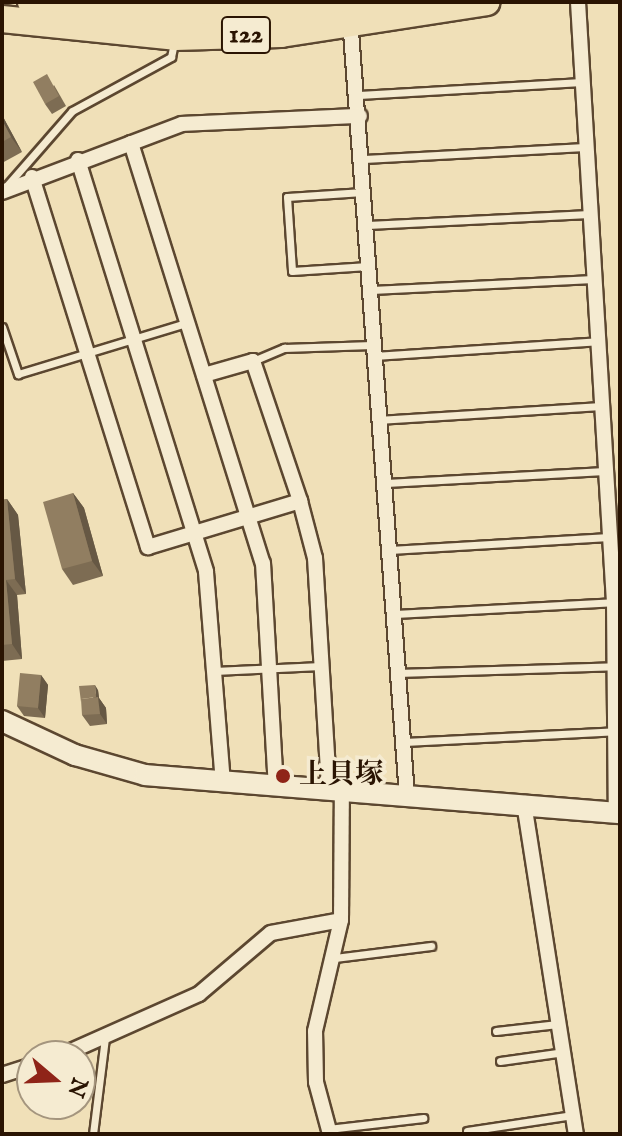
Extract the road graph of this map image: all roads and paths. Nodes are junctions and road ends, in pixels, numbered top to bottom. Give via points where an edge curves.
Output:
1 (31, 2) edge
2 (382, 2) edge
3 (487, 2) edge
4 (578, 2) edge
5 (212, 9) edge
6 (349, 13) edge
7 (2, 19) edge
8 (175, 37) junction
9 (583, 82) junction
10 (358, 95) junction
11 (360, 116) junction
12 (131, 143) junction
13 (586, 147) junction
14 (363, 159) junction
15 (78, 160) junction
16 (32, 177) junction
17 (2, 192) edge
18 (365, 192) junction
19 (591, 214) junction
20 (366, 225) junction
21 (368, 266) junction
22 (595, 279) junction
23 (370, 290) junction
24 (187, 323) junction
25 (2, 327) edge
26 (134, 339) junction
27 (598, 341) junction
28 (372, 350) junction
29 (87, 353) junction
30 (253, 361) junction
31 (204, 375) junction
32 (602, 406) junction
33 (377, 420) junction
34 (606, 471) junction
35 (382, 483) junction
36 (300, 501) junction
37 (248, 517) junction
38 (196, 532) junction
39 (610, 537) junction
40 (387, 550) junction
41 (614, 602) junction
42 (392, 614) junction
43 (617, 665) junction
44 (323, 666) junction
45 (269, 669) junction
46 (214, 671) junction
47 (397, 673) junction
48 (2, 721) edge
49 (620, 731) edge
50 (402, 742) junction
51 (223, 783) junction
52 (276, 786) junction
53 (336, 791) junction
54 (407, 796) junction
55 (524, 803) junction
56 (618, 813) edge
57 (341, 920) junction
58 (431, 946) dead end
59 (331, 959) junction
60 (560, 1024) junction
61 (496, 1031) dead end
62 (105, 1038) junction
63 (96, 1042) edge
64 (564, 1052) junction
65 (500, 1061) dead end
66 (573, 1115) junction
67 (423, 1118) dead end
68 (329, 1131) edge
69 (467, 1131) dead end
70 (93, 1134) edge
71 (576, 1134) edge

1 - 5 highway, 122
2 - 6 highway, 122
3 - 6 highway, 122
4 - 9 street
5 - 6 highway, 122
6 - 8 highway, 122
6 - 10 street
7 - 8 highway, 122
8 - 17 lane via 171,57 72,111
9 - 10 lane
9 - 13 street
10 - 11 street
11 - 12 street via 182,124
11 - 14 street
12 - 15 street
12 - 24 street
13 - 14 lane
13 - 19 street
14 - 18 street
15 - 16 street
15 - 26 street
16 - 17 street
16 - 29 street
18 - 20 street
18 - 21 lane via 287,197 292,271
19 - 20 lane
19 - 22 street
20 - 21 street
21 - 23 street
22 - 23 lane
22 - 27 street
23 - 28 street
24 - 26 lane
24 - 31 street
25 - 29 lane via 18,374
26 - 29 lane
26 - 38 street
27 - 28 lane
27 - 32 street
28 - 30 lane via 284,348
28 - 33 street
29 - 38 street via 148,547
30 - 31 street
30 - 36 street
31 - 37 street
32 - 33 lane
32 - 34 street
33 - 35 street
34 - 35 lane
34 - 39 street
35 - 40 street
36 - 37 street
36 - 44 street via 315,558
37 - 38 street
37 - 45 street via 263,563
38 - 46 street
39 - 40 lane
39 - 41 street
40 - 42 street
41 - 42 lane
41 - 43 street
42 - 47 street
43 - 47 lane
43 - 49 street
44 - 45 lane
44 - 53 street
45 - 46 lane
45 - 52 street
46 - 51 street
47 - 50 street
48 - 51 street via 115,769
49 - 50 lane
49 - 56 street
50 - 54 street
51 - 52 street
52 - 53 street
53 - 54 street
53 - 57 street
54 - 55 street
55 - 56 street
55 - 60 street
57 - 59 street
57 - 62 street via 271,933 199,994
58 - 59 lane
59 - 68 street via 315,1031
60 - 61 lane
60 - 64 street
62 - 63 street
62 - 70 lane
64 - 65 lane
64 - 66 street
66 - 69 lane
66 - 71 street
67 - 68 lane

